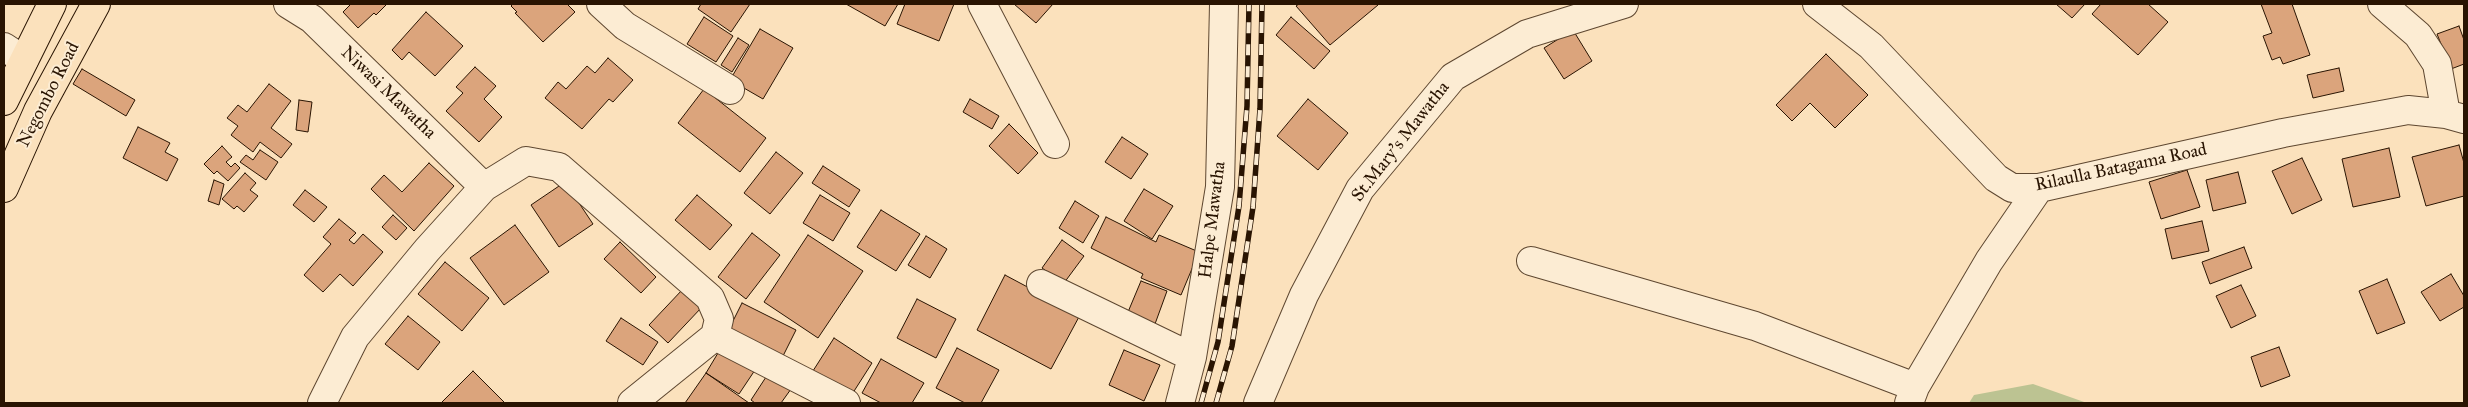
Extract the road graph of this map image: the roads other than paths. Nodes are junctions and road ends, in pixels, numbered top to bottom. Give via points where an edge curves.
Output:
1 (52, 4) edge
2 (96, 4) edge
3 (288, 4) edge
4 (601, 4) edge
5 (982, 4) edge
6 (1224, 4) edge
7 (1624, 4) edge
8 (1817, 4) edge
9 (2382, 4) edge
10 (14, 53) edge
11 (730, 90) dead end
12 (4, 101) edge
13 (2455, 117) edge
14 (1055, 144) dead end
15 (484, 187) junction
16 (4, 188) edge
17 (2039, 188) junction
18 (1531, 261) dead end
19 (1041, 284) dead end
20 (715, 336) junction
21 (1192, 357) junction
22 (1912, 395) edge
23 (640, 401) edge
24 (322, 403) edge
25 (846, 403) edge
26 (1180, 403) edge
27 (1258, 403) edge

1 - 10 highway
2 - 16 highway, Negombo Road via 38,111
3 - 15 street, Niwasi Mawatha via 312,19
4 - 11 street via 625,26
5 - 14 street
6 - 21 street, Halpe Mawatha via 1220,187
7 - 27 street, St.Mary's Mawatha via 1527,34 1453,77 1360,189 1304,295
8 - 17 street, Rilaulla Batagama Road via 1871,46 1996,178 2012,188
9 - 13 street via 2418,35 2437,64
10 - 12 highway
13 - 17 street, Rilaulla Batagama Road via 2408,110 2283,133
15 - 20 street via 526,161 559,167 710,298 719,320
15 - 24 street via 355,337
17 - 22 street via 1989,261
18 - 22 street via 1755,326
19 - 21 street
20 - 23 street
20 - 25 street
21 - 26 street, Halpe Mawatha

